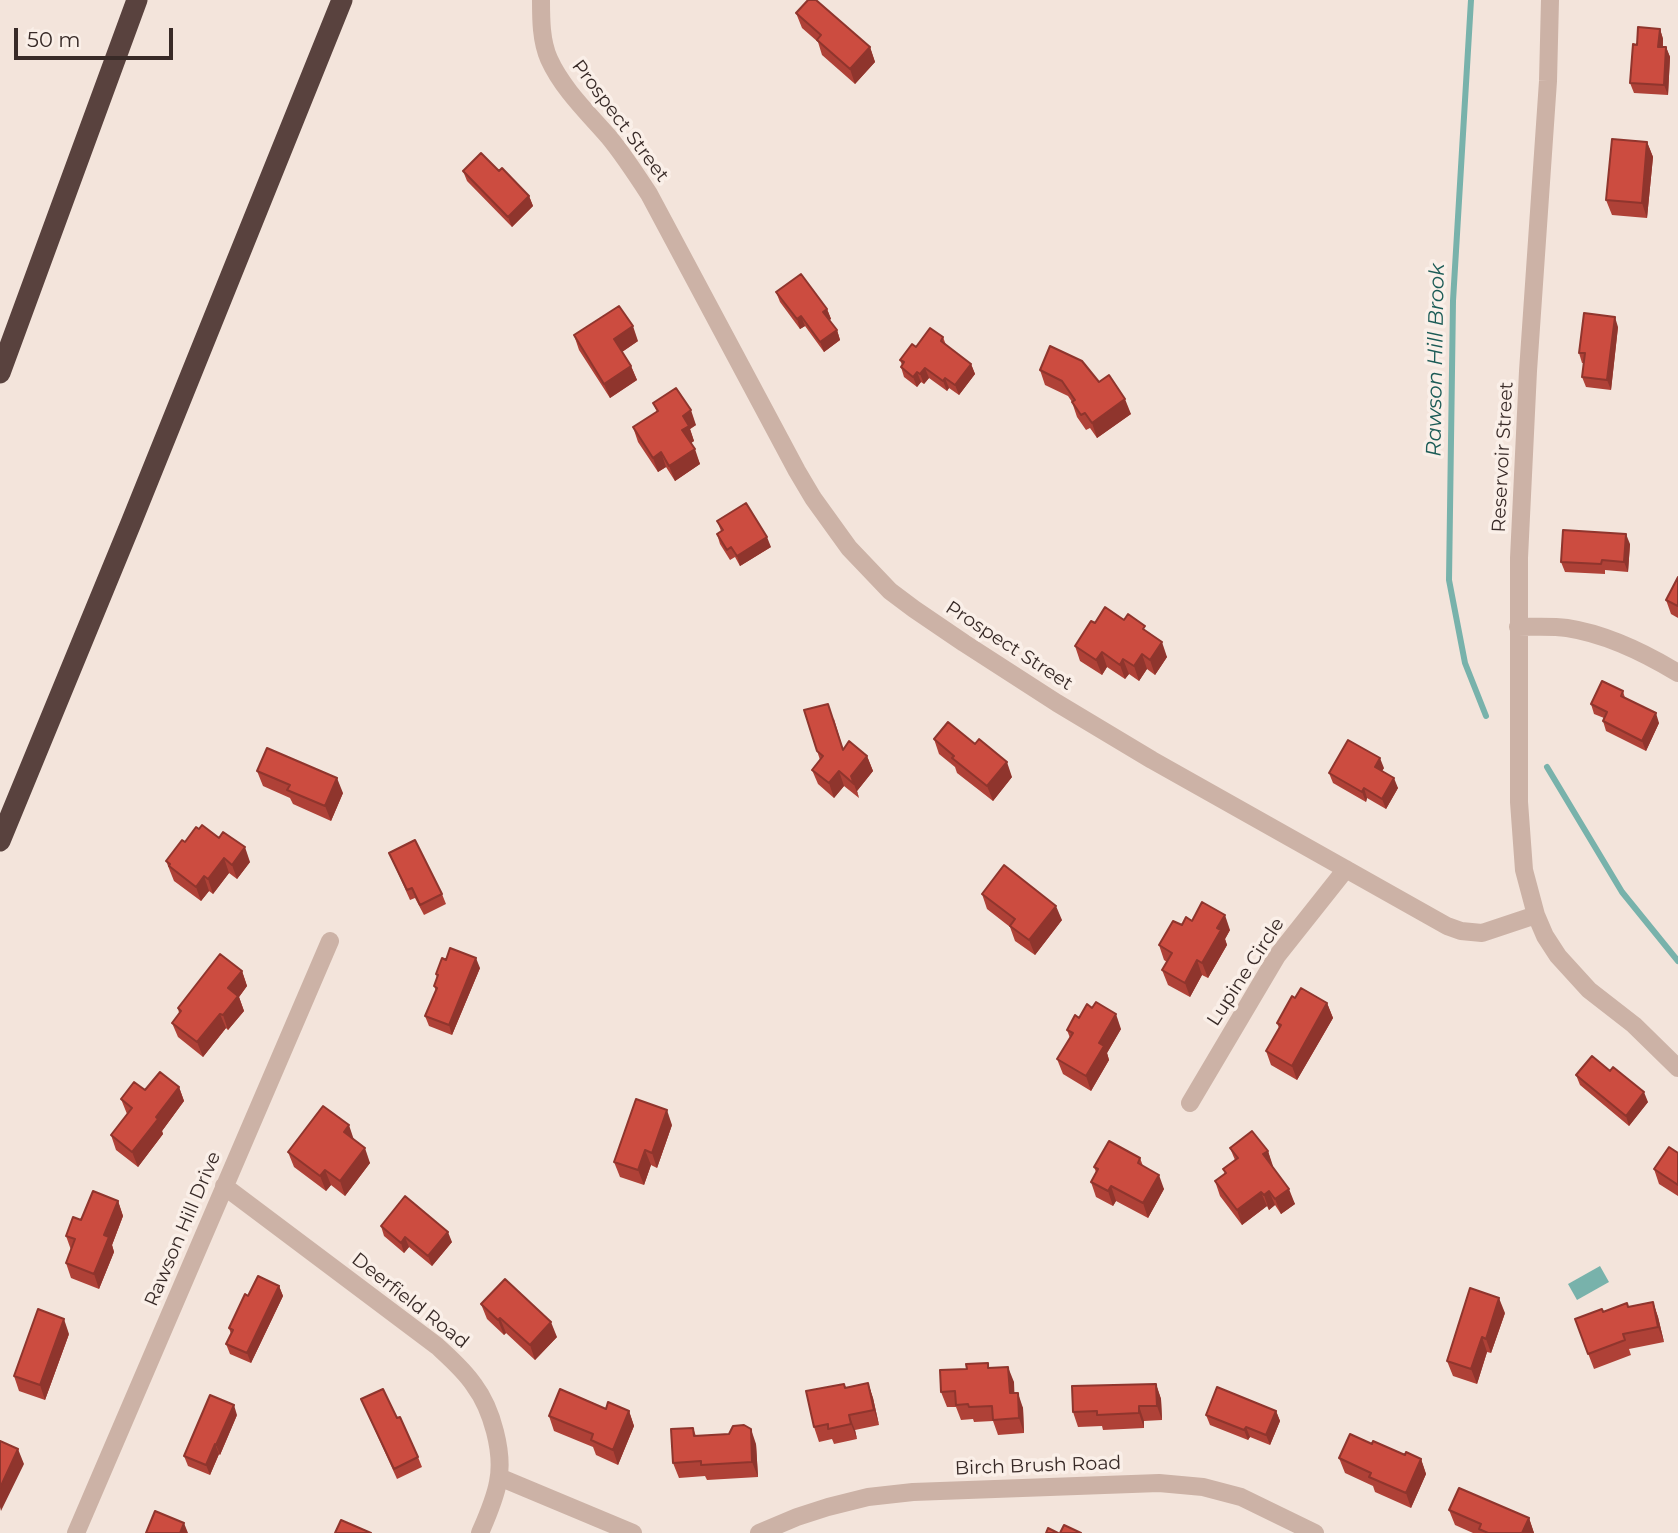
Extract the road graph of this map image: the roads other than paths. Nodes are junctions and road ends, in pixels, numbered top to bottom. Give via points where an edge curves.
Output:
1 (137, 0) edge
2 (342, 0) edge
3 (541, 0) edge
4 (1550, 0) edge
5 (0, 373) edge
6 (1518, 627) junction
7 (1678, 673) edge
8 (0, 841) edge
9 (1346, 869) junction
10 (1536, 915) junction
11 (330, 942) dead end
12 (1678, 1068) edge
13 (1190, 1102) dead end
14 (224, 1186) junction
15 (499, 1477) junction
16 (75, 1533) edge
17 (480, 1533) edge
18 (633, 1533) edge
19 (759, 1533) edge
20 (1315, 1533) edge

1 - 5 highway
2 - 8 highway
3 - 9 street, Prospect Street via 543,38 558,75 649,194 797,471 869,570 914,609 1057,703
4 - 6 street, Reservoir Street
6 - 7 street via 1586,632
6 - 10 street, Reservoir Street via 1520,823 1524,870
9 - 10 street, Prospect Street via 1461,931 1482,933
9 - 13 street, Lupine Circle via 1278,957
10 - 12 street via 1545,936 1573,974
11 - 14 street, Rawson Hill Drive
14 - 15 street, Deerfield Road via 437,1346 462,1370 479,1391 489,1414 498,1448
14 - 16 street, Rawson Hill Drive
15 - 17 street, Deerfield Road
15 - 18 street
19 - 20 street, Birch Brush Road via 868,1497 1159,1483 1241,1497

